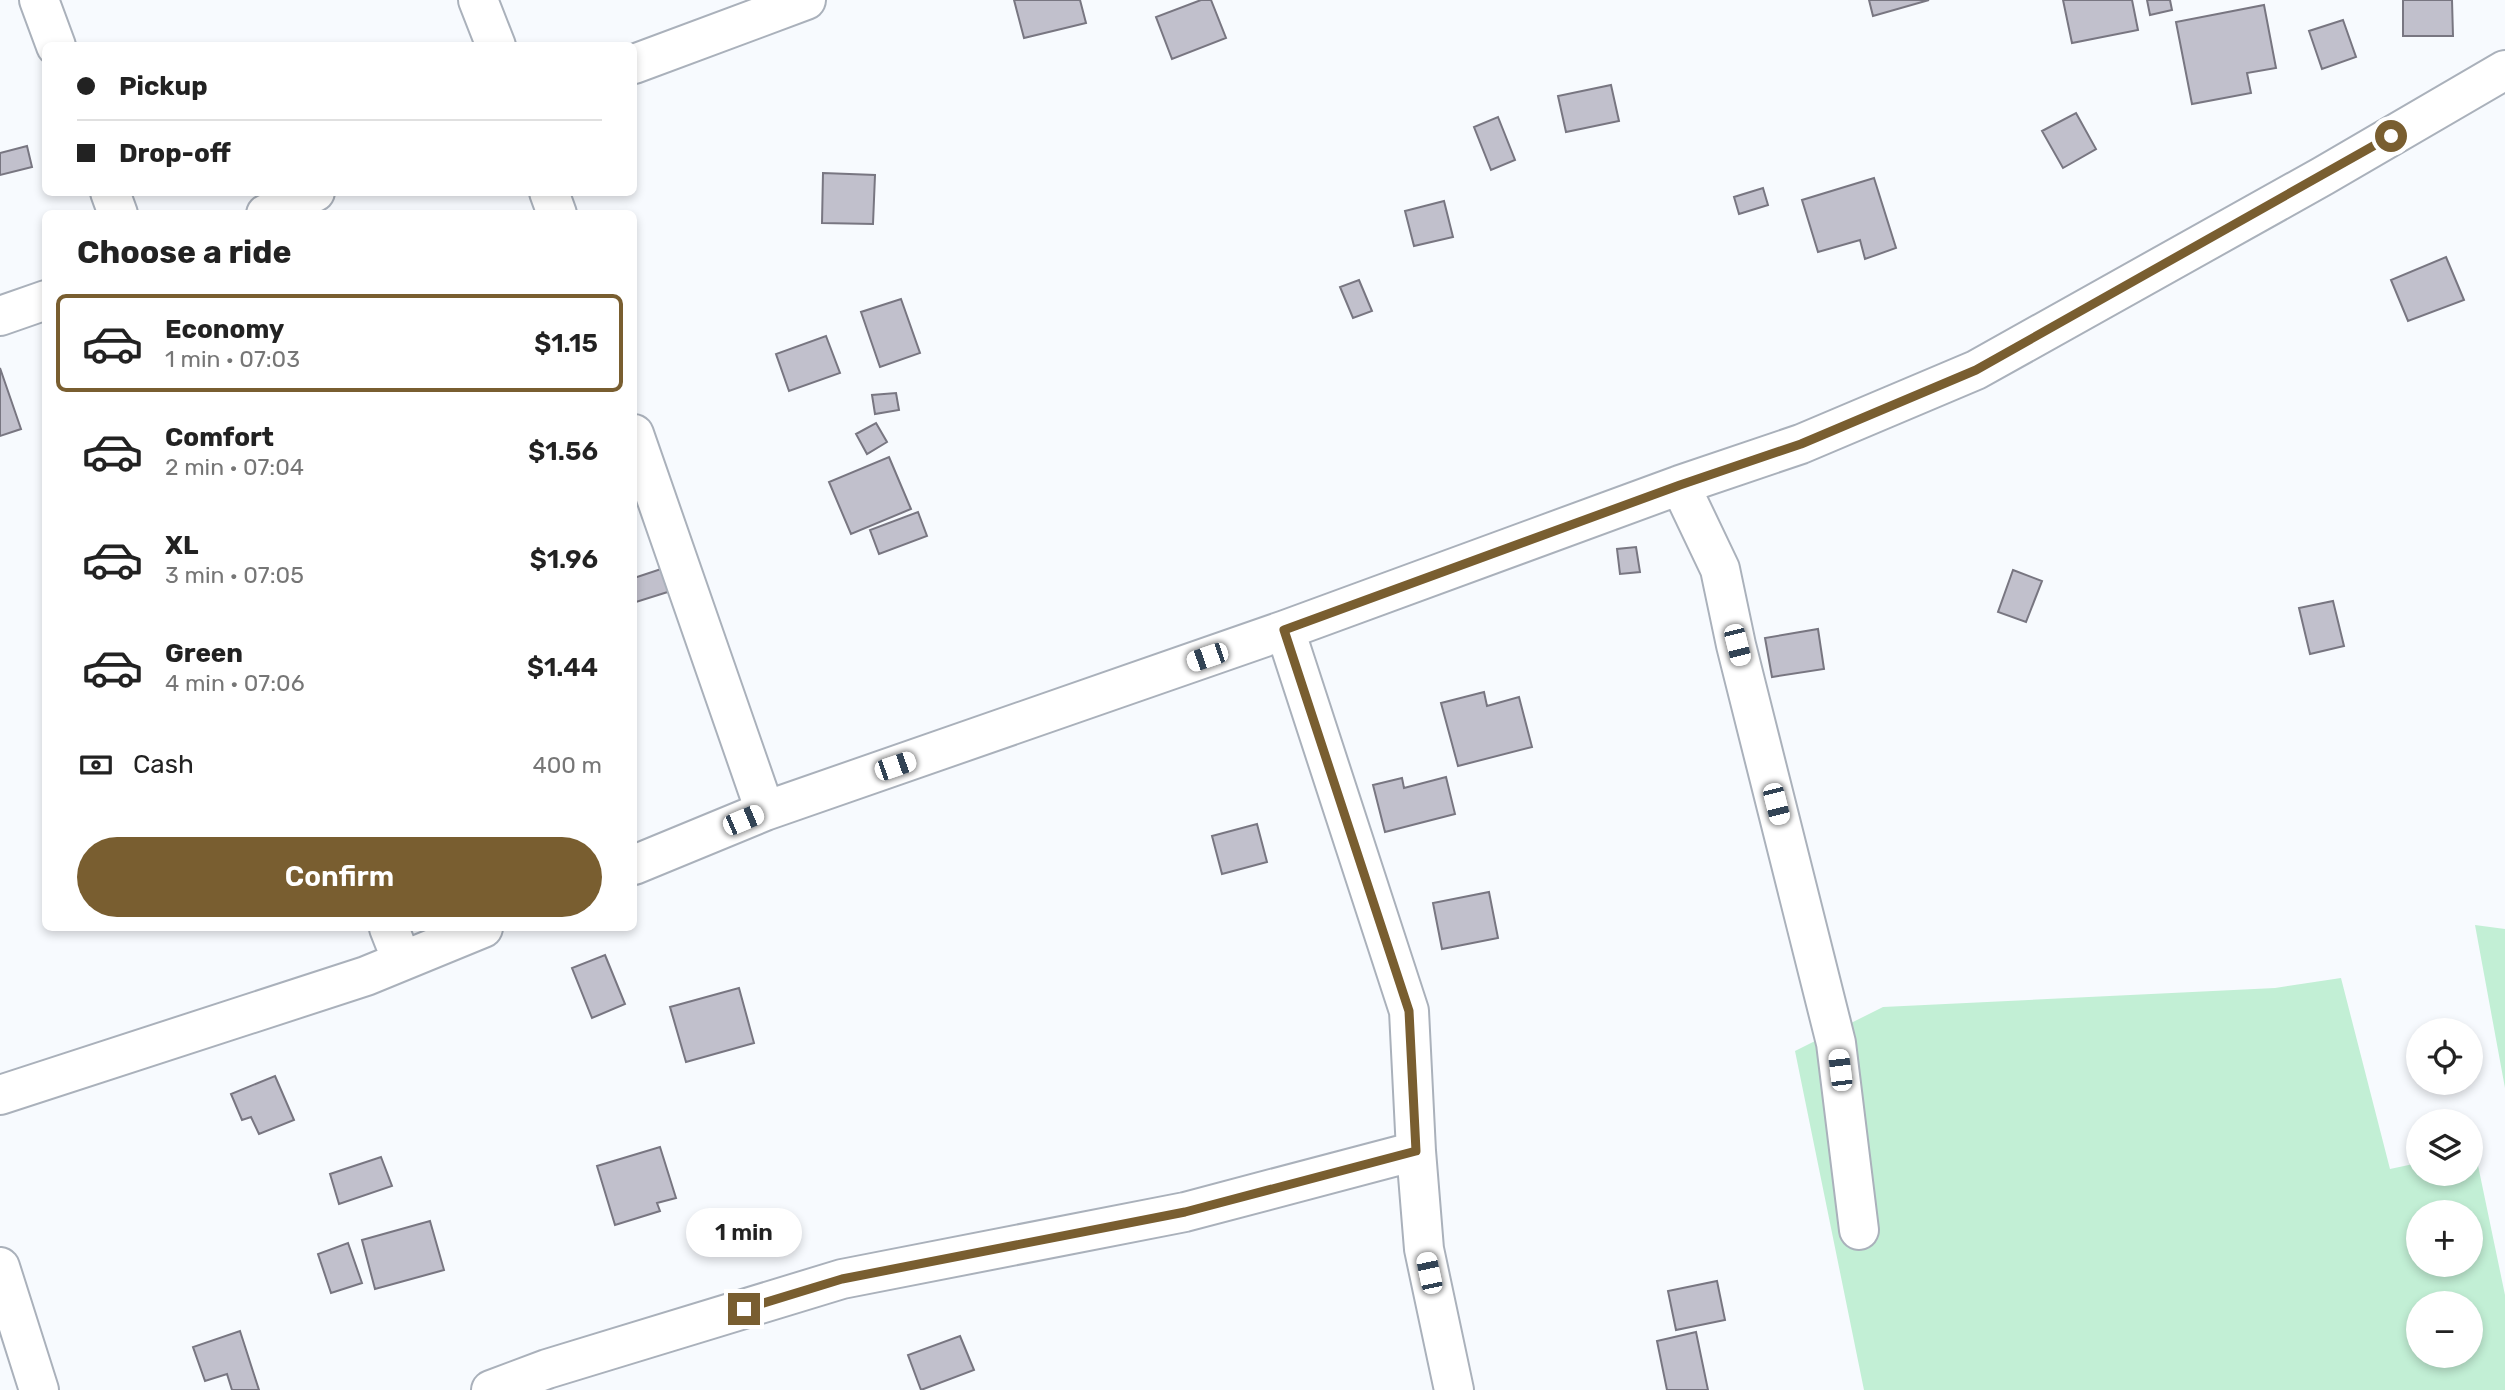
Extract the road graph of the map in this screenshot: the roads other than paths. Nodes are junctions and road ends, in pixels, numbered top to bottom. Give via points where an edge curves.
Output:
1 (39, 0) edge
2 (478, 0) edge
3 (806, 0) edge
4 (55, 42) edge
5 (494, 42) edge
6 (637, 63) edge
7 (2505, 70) edge
8 (306, 196) edge
9 (275, 210) edge
10 (42, 301) edge
11 (0, 316) edge
12 (637, 443) edge
13 (1680, 485) junction
14 (1284, 630) junction
15 (765, 811) junction
16 (637, 864) edge
17 (467, 931) edge
18 (396, 944) edge
19 (0, 1095) edge
20 (1416, 1151) junction
21 (1858, 1230) dead end
22 (0, 1267) edge
23 (39, 1390) edge
24 (491, 1390) edge
25 (1454, 1390) edge

1 - 4 street
2 - 5 street
3 - 6 street
7 - 13 street via 1976,370 1801,444
8 - 9 street
10 - 11 street
12 - 15 street
13 - 14 street
13 - 21 street via 1720,569 1836,1043
14 - 15 street
14 - 20 street via 1409,1011
15 - 16 street
17 - 18 street
18 - 19 street via 366,976
20 - 24 street via 1185,1212 842,1279
20 - 25 street via 1424,1249
22 - 23 street

